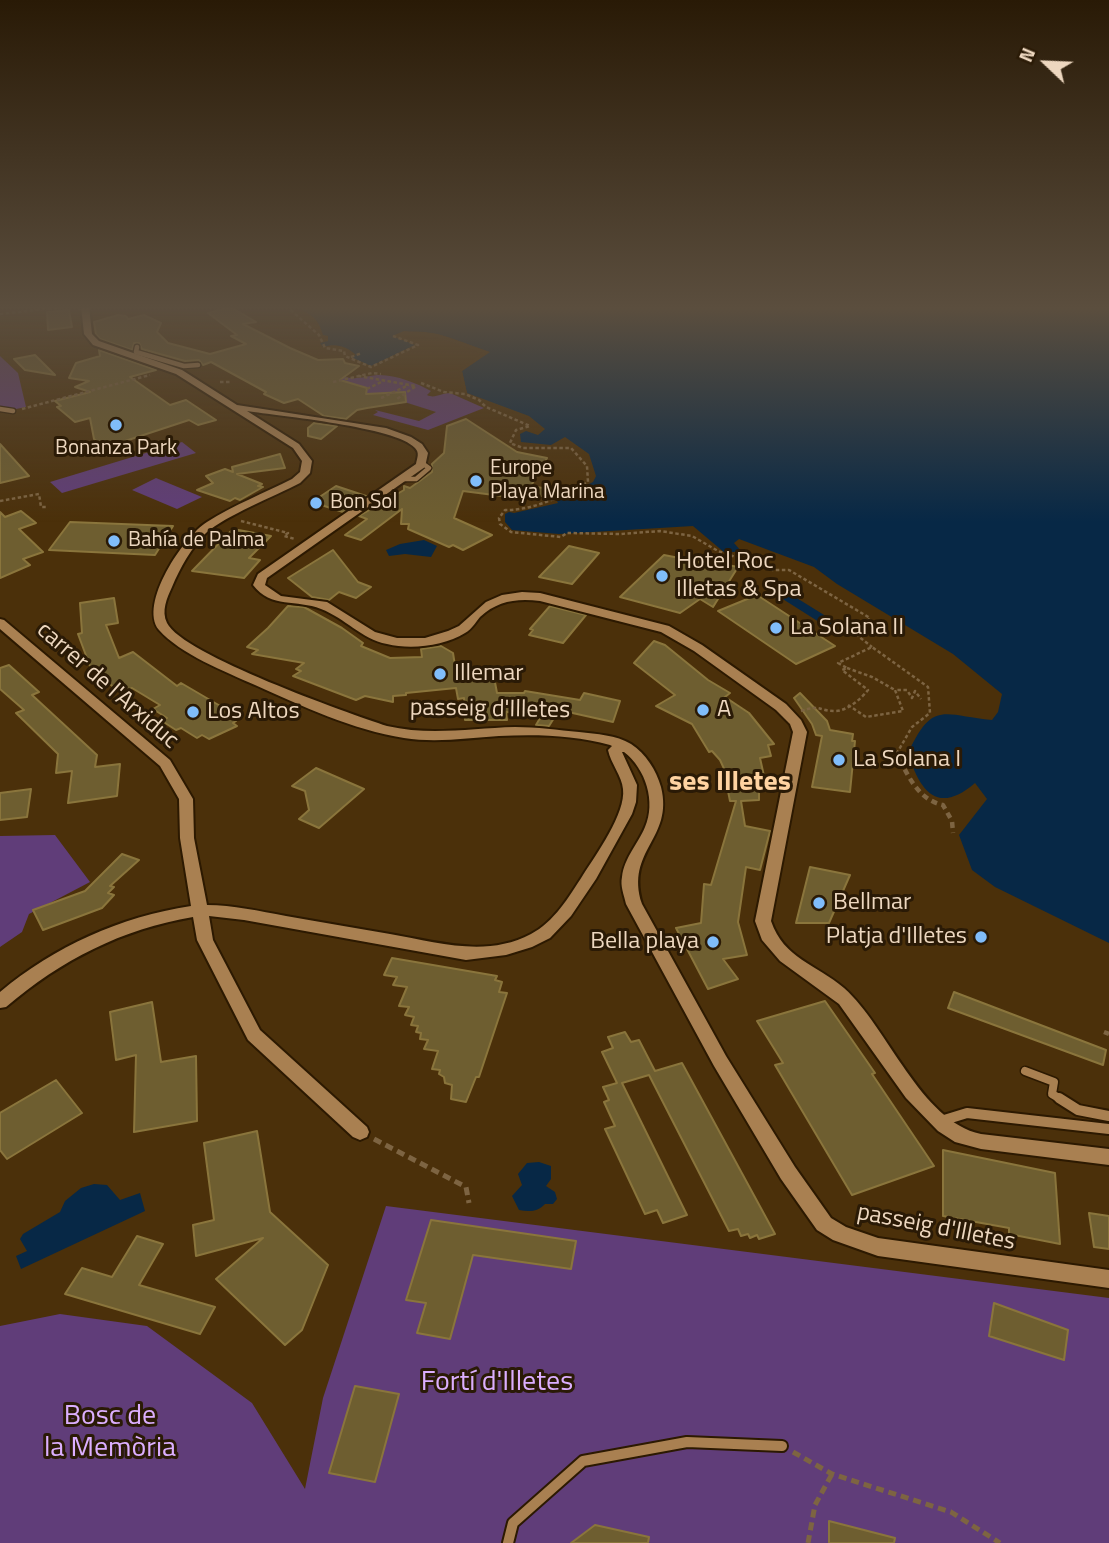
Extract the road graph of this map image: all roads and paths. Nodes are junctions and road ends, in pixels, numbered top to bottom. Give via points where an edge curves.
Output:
1 (137, 378) dead end
2 (189, 378) edge
3 (351, 378) edge
4 (355, 378) edge
5 (365, 378) edge
6 (217, 380) dead end
7 (384, 380) junction
8 (230, 382) dead end
9 (333, 382) dead end
10 (407, 383) junction
11 (421, 383) dead end
12 (352, 385) dead end
13 (366, 389) dead end
14 (381, 398) dead end
15 (397, 399) dead end
16 (235, 406) junction
17 (0, 409) edge
18 (13, 411) joint
19 (267, 412) junction
20 (254, 419) junction
21 (0, 501) edge
22 (47, 506) dead end
23 (226, 517) junction
24 (307, 543) junction
25 (0, 623) edge
26 (872, 647) junction
27 (846, 668) junction
28 (895, 690) junction
29 (921, 699) dead end
30 (848, 705) junction
31 (790, 716) junction
32 (624, 756) junction
33 (953, 833) dead end
34 (198, 911) junction
35 (0, 1002) edge
36 (1025, 1070) dead end
37 (1109, 1116) edge
38 (941, 1122) junction
39 (1109, 1129) edge
40 (360, 1132) joint
41 (1109, 1157) edge
42 (469, 1203) dead end
43 (1109, 1279) edge
44 (782, 1446) joint
45 (832, 1474) junction
46 (508, 1543) edge
47 (808, 1543) edge
48 (1000, 1543) edge

1 - 18 path
2 - 16 street, passeig d'Illetes
3 - 9 path
4 - 12 path
5 - 7 path
6 - 8 path
7 - 10 path
7 - 13 path
10 - 14 path
10 - 15 path via 416,389
11 - 26 path via 465,394 530,426 516,430 510,443 523,448 571,448 587,466 588,482 571,493 524,510 505,510 500,524 511,532 561,537 567,533 660,531 692,536 718,551 789,570 870,618 858,636
16 - 19 street, passeig d'Illetes
16 - 20 street, passeig d'Illetes
17 - 18 lane
19 - 20 lane
19 - 24 street, passeig d'Illetes via 391,433 419,446 423,453 422,463 403,479
20 - 23 street, passeig d'Illetes via 300,449 307,461 305,473
21 - 22 path via 39,494 41,507
23 - 24 path via 288,533 284,536
23 - 32 street, passeig d'Illetes via 201,533 161,597 162,626 186,647 385,730 432,736 525,731 570,735 620,743
24 - 31 street, passeig d'Illetes via 262,576 260,589 275,598 323,605 374,637 425,642 459,631 503,598 521,594 540,597 665,629
25 - 34 street, carrer de l'Arxiduc via 165,763 186,799
26 - 27 path via 838,663
26 - 33 path via 928,687 930,713 912,727 897,753 909,780 935,804 943,805
27 - 28 path via 891,684
27 - 30 path via 842,670 868,690
28 - 29 path via 907,690 912,698 915,691
28 - 30 path via 903,711 866,717
30 - 31 path via 836,711 817,706
31 - 38 street via 800,732 800,745 763,921 765,930 793,965 840,993
32 - 34 street via 631,801 625,814 558,922 527,942 466,954
32 - 43 street, passeig d'Illetes via 642,761 656,802 653,824 629,874 634,904 720,1061 824,1224 878,1247
34 - 35 street via 139,923 95,941 20,983
34 - 40 street, carrer de l'Arxiduc via 205,940 254,1034
36 - 37 lane via 1054,1082 1052,1094 1078,1110
38 - 39 lane via 967,1113
38 - 41 street via 976,1140
40 - 42 path via 466,1187
44 - 45 path
44 - 46 lane via 687,1442 583,1461 513,1523
45 - 47 path via 815,1505
45 - 48 path via 951,1512

